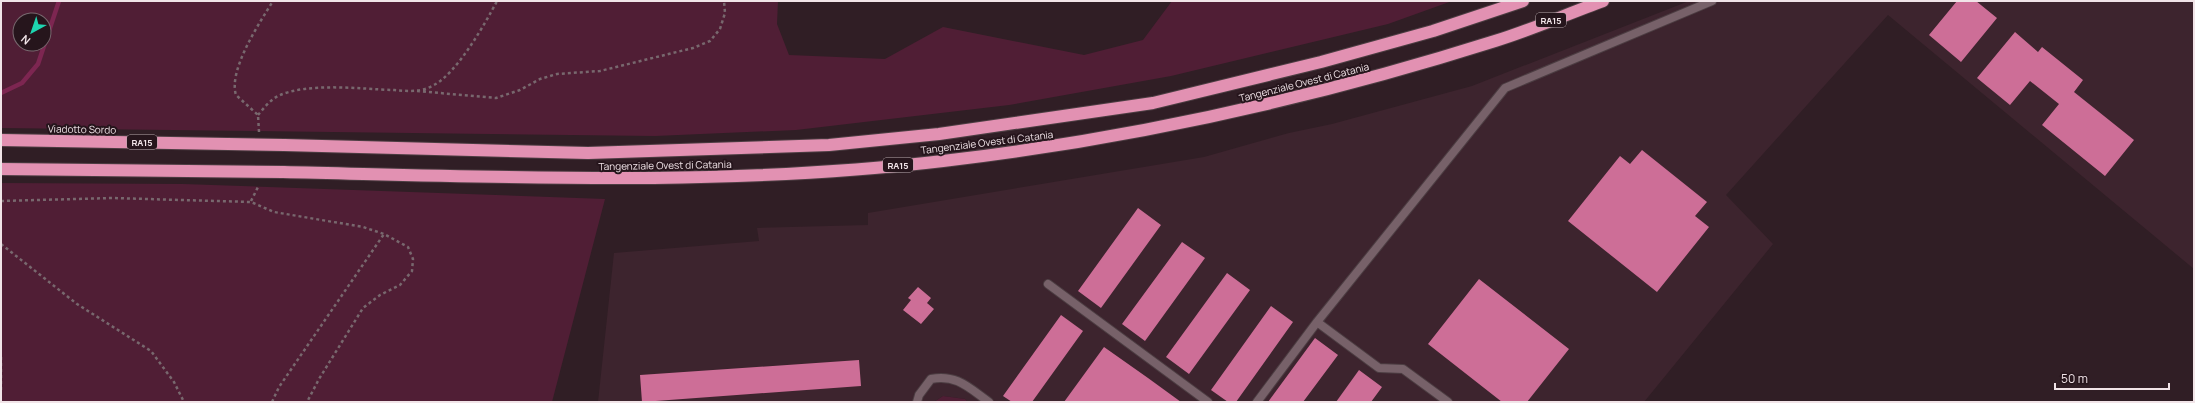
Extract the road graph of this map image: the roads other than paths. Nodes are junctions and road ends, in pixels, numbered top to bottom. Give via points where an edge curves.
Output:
1 (1502, 1) edge
2 (1524, 1) edge
3 (1602, 1) edge
4 (1712, 1) edge
5 (1458, 23) junction
6 (1, 140) edge
7 (284, 145) joint
8 (1, 169) edge
9 (1048, 284) dead end
10 (1317, 322) junction
11 (917, 402) edge
12 (989, 402) edge
13 (1208, 402) edge
14 (1257, 402) edge
15 (1448, 402) edge

1 - 5 highway
2 - 5 highway, Tangenziale Ovest di Catania / RA15
3 - 8 highway, Tangenziale Ovest di Catania / RA15, bridge via 1499,40 1330,89 1161,128 941,162 732,176 605,179
4 - 10 lane via 1505,88
5 - 7 highway, Tangenziale Ovest di Catania / RA15 via 1321,62 1153,103 939,134 829,145 588,153
6 - 7 highway, Viadotto Sordo / RA15, bridge
9 - 13 lane
10 - 14 lane
10 - 15 lane via 1380,368 1403,369
11 - 12 lane via 919,394 931,379 942,377 957,380

